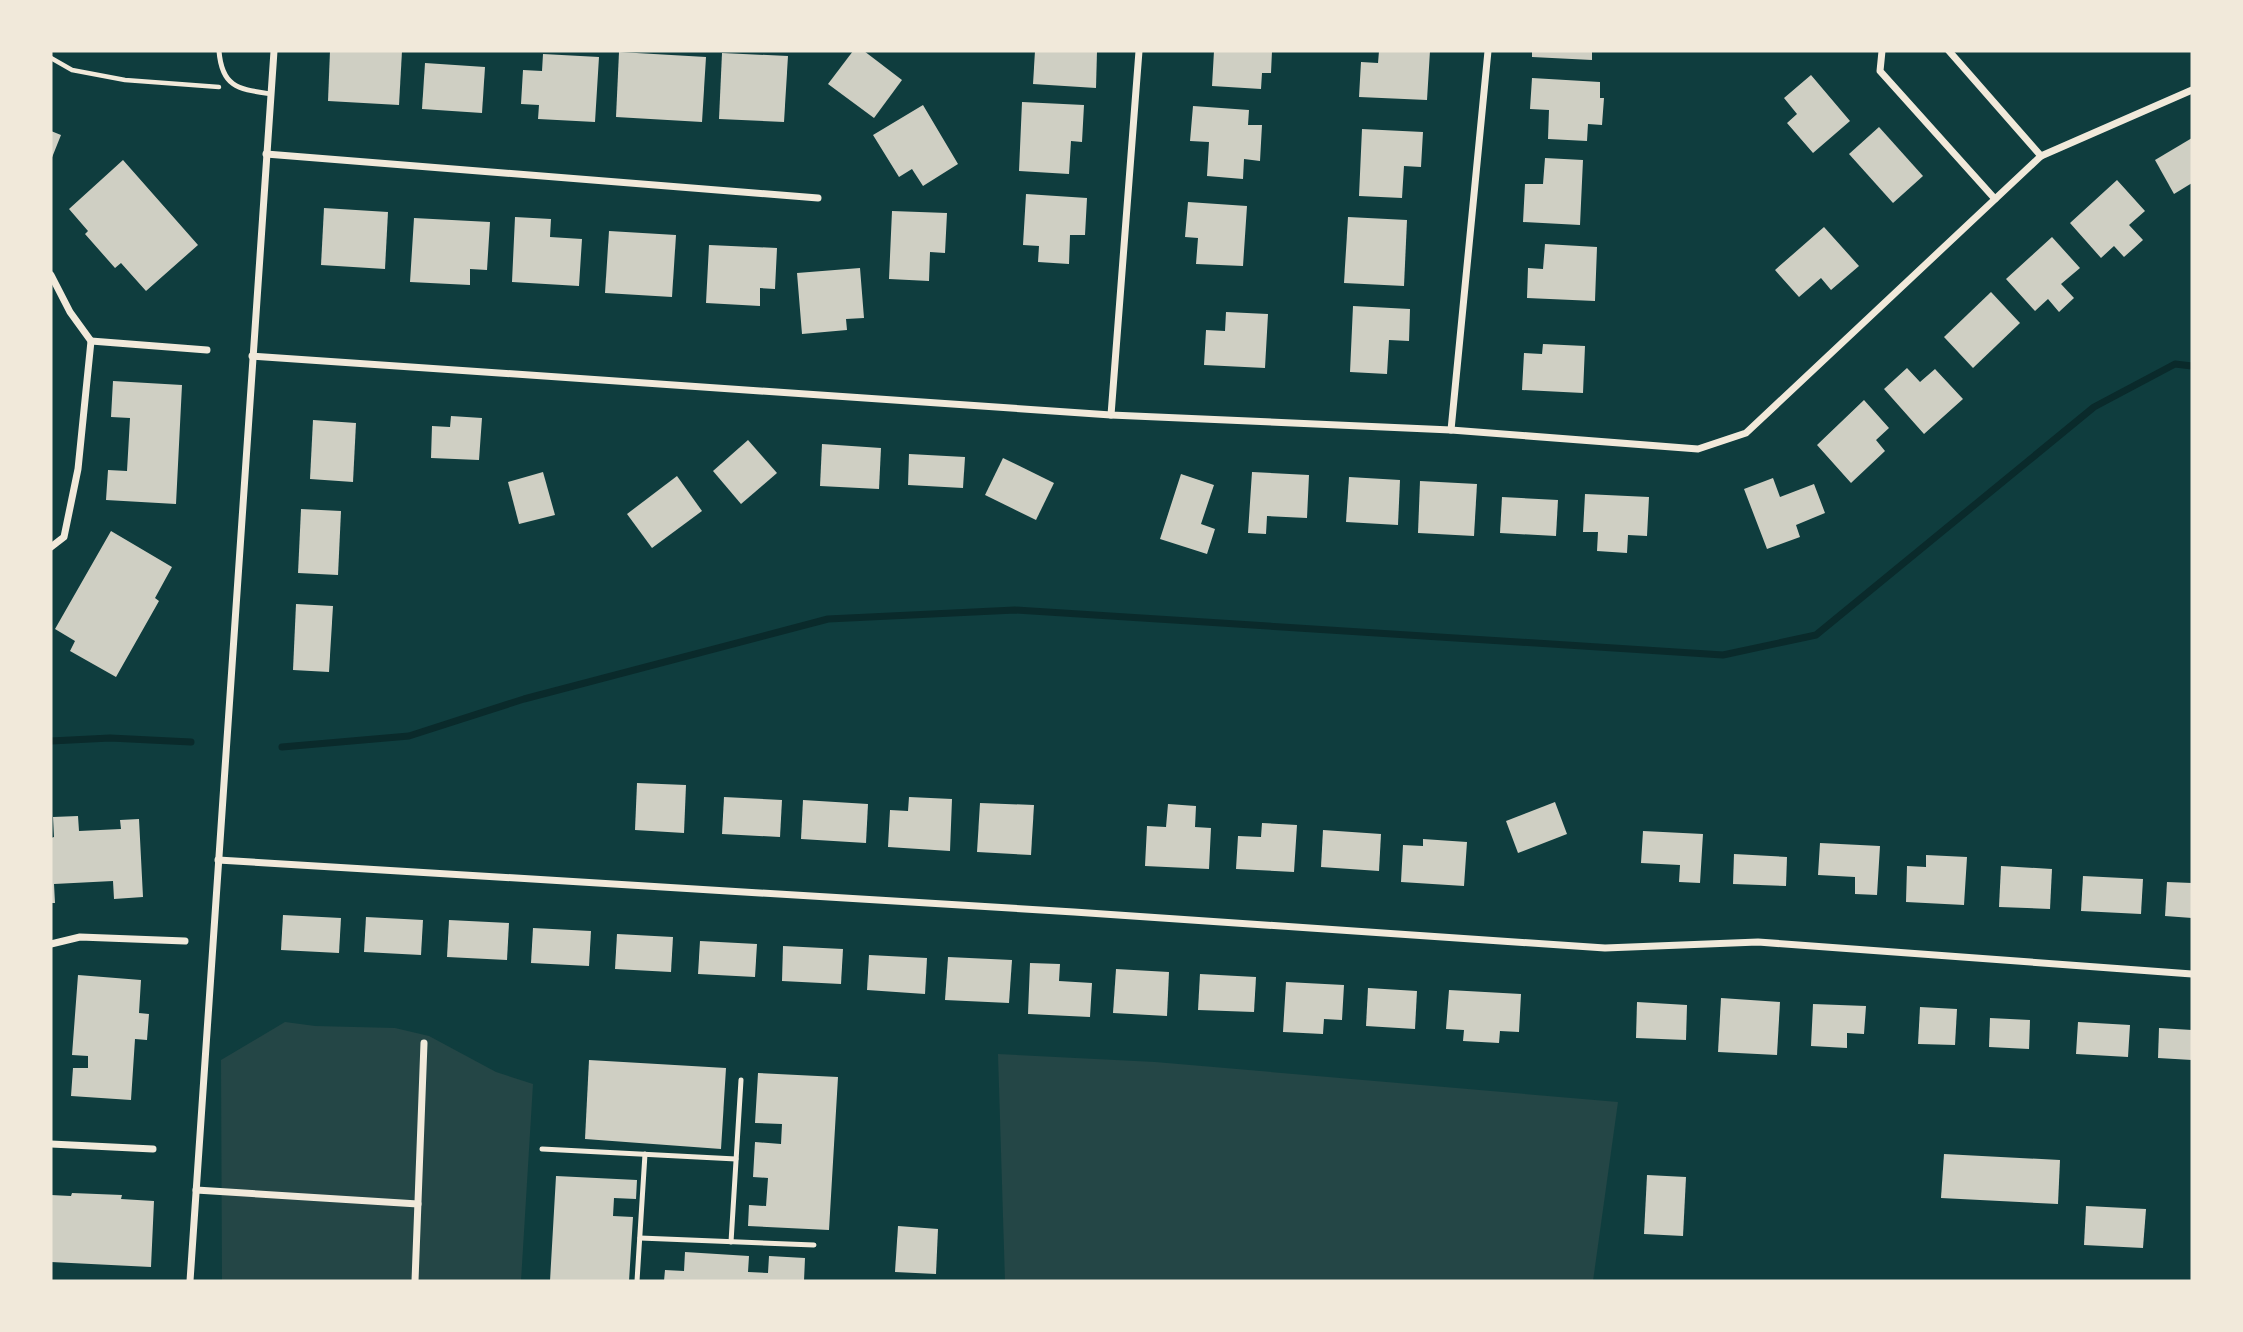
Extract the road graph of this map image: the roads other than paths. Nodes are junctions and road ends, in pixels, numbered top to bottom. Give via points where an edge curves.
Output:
1 (219, 51) edge
2 (274, 51) edge
3 (1139, 51) edge
4 (1488, 51) edge
5 (1882, 51) edge
6 (1949, 51) edge
7 (2192, 90) edge
8 (271, 94) junction
9 (266, 154) junction
10 (2040, 156) junction
11 (818, 198) dead end
12 (1994, 199) junction
13 (51, 275) edge
14 (91, 341) junction
15 (207, 350) dead end
16 (252, 356) junction
17 (1111, 415) junction
18 (1451, 430) junction
19 (51, 547) edge
20 (218, 860) junction
21 (185, 941) dead end
22 (51, 944) edge
23 (2192, 974) edge
24 (424, 1042) dead end
25 (741, 1080) dead end
26 (51, 1143) edge
27 (153, 1149) dead end
28 (542, 1149) dead end
29 (645, 1154) junction
30 (736, 1159) junction
31 (196, 1190) junction
32 (418, 1204) junction
33 (640, 1238) junction
34 (731, 1242) junction
35 (814, 1245) dead end
36 (190, 1281) edge
37 (415, 1281) edge
38 (637, 1281) edge

1 - 8 lane via 227,79 241,90
2 - 8 street
3 - 17 street
4 - 18 street
5 - 12 street via 1880,71
6 - 10 street
7 - 10 street
8 - 9 street
9 - 11 street
9 - 16 street
10 - 12 street
12 - 18 street via 1746,433 1698,450
13 - 14 street
14 - 15 street
14 - 19 street via 78,469 64,537
16 - 17 street
16 - 20 street
17 - 18 street
20 - 23 street via 1605,948 1758,942
20 - 31 street
21 - 22 street via 80,937
24 - 32 street
25 - 30 lane
26 - 27 street
28 - 29 lane
29 - 30 lane
29 - 33 lane
30 - 34 lane
31 - 32 street
31 - 36 street
32 - 37 street
33 - 34 lane
33 - 38 lane
34 - 35 lane

